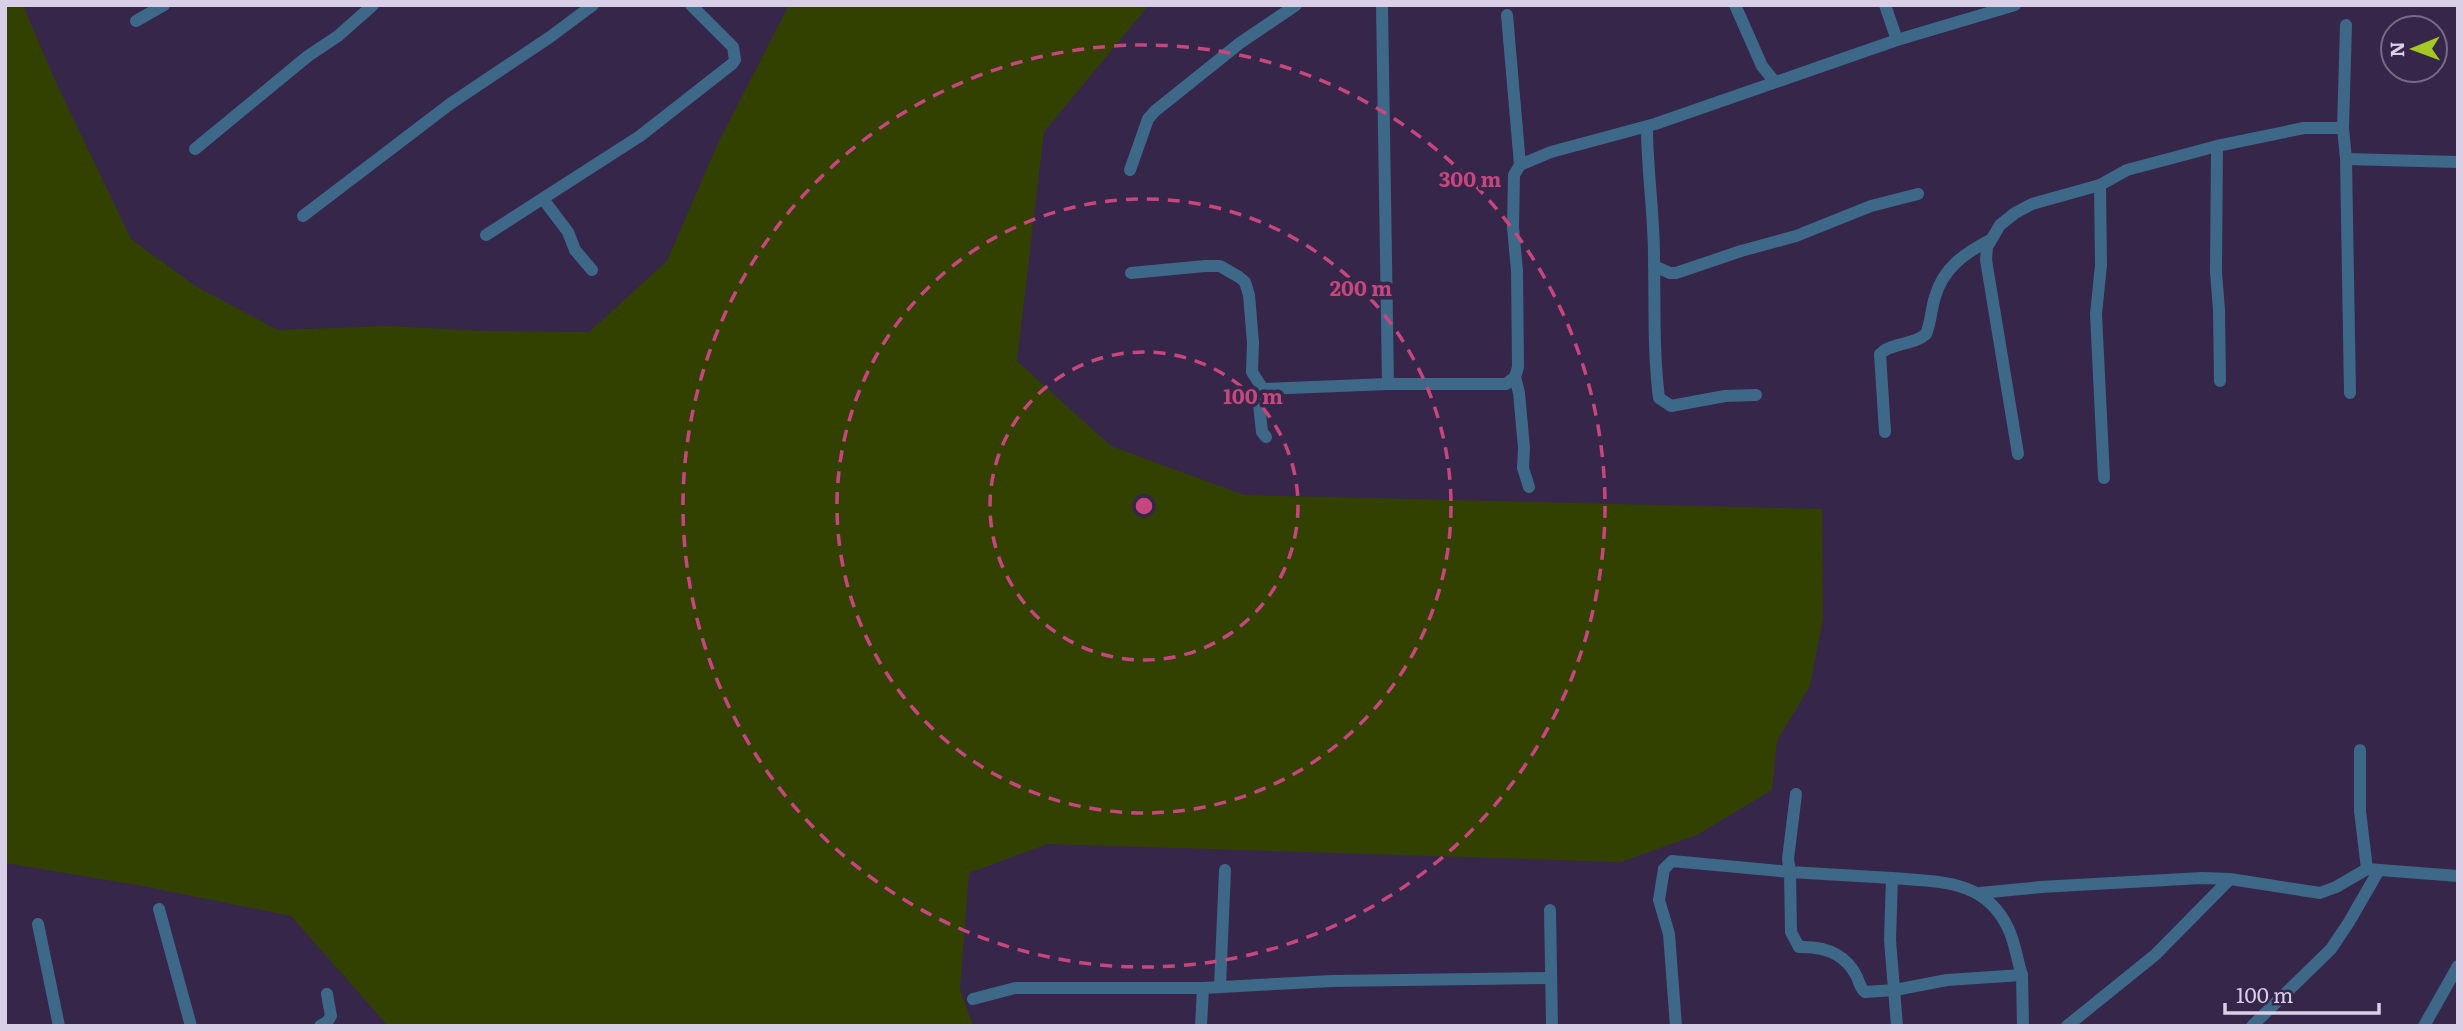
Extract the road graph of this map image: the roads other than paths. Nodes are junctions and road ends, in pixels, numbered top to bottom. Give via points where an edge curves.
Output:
1 (164, 5) edge
2 (373, 5) edge
3 (593, 5) edge
4 (691, 5) edge
5 (1296, 5) edge
6 (1382, 5) edge
7 (1735, 5) edge
8 (1885, 5) edge
9 (2015, 5) edge
10 (1507, 15) dead end
11 (136, 21) dead end
12 (2346, 25) dead end
13 (1897, 40) junction
14 (1774, 81) junction
15 (1647, 127) junction
16 (2343, 128) junction
17 (2217, 146) junction
18 (195, 149) dead end
19 (2346, 159) junction
20 (2458, 162) edge
21 (1520, 165) junction
22 (1130, 170) dead end
23 (2100, 184) junction
24 (1918, 194) dead end
25 (543, 199) junction
26 (303, 216) dead end
27 (486, 235) dead end
28 (1990, 240) junction
29 (1654, 266) junction
30 (592, 270) dead end
31 (1131, 273) dead end
32 (1515, 377) junction
33 (2220, 381) dead end
34 (1388, 384) junction
35 (1263, 388) junction
36 (2350, 393) dead end
37 (1756, 395) dead end
38 (1885, 432) dead end
39 (1266, 437) dead end
40 (2018, 454) dead end
41 (2104, 478) dead end
42 (1529, 487) dead end
43 (2360, 750) dead end
44 (1796, 794) dead end
45 (2373, 869) junction
46 (1225, 870) dead end
47 (1790, 872) junction
48 (2458, 876) edge
49 (1892, 878) junction
50 (2230, 879) junction
51 (1980, 893) junction
52 (159, 909) dead end
53 (1550, 910) dead end
54 (38, 923) dead end
55 (2458, 965) edge
56 (2022, 975) junction
57 (1550, 978) junction
58 (1220, 986) junction
59 (1203, 988) junction
60 (1895, 990) junction
61 (327, 994) dead end
62 (973, 999) dead end
63 (59, 1026) edge
64 (191, 1026) edge
65 (320, 1026) edge
66 (1201, 1026) edge
67 (1552, 1026) edge
68 (1676, 1026) edge
69 (1897, 1026) edge
70 (2023, 1026) edge
71 (2067, 1026) edge
72 (2252, 1026) edge
73 (2424, 1026) edge

1 - 11 street
2 - 18 street
3 - 26 street via 450,104
4 - 25 street via 733,47 732,64 640,136
5 - 22 street via 1155,111
6 - 34 street
7 - 14 street via 1762,66
8 - 13 street
9 - 13 street
10 - 21 street
12 - 16 street
13 - 14 street
14 - 15 street
15 - 21 street via 1551,152
15 - 29 street
16 - 17 street via 2304,128
16 - 19 street
17 - 23 street via 2127,170
17 - 33 street
19 - 20 street
19 - 36 street
21 - 32 street via 1513,188 1518,306
23 - 28 street via 2032,204 2000,225
23 - 41 street via 2096,314
24 - 29 street via 1676,273
25 - 27 street
25 - 30 street
28 - 38 street via 1948,270 1935,296 1926,334 1880,354
28 - 40 street via 1986,260
29 - 37 street via 1659,398 1671,406
31 - 35 street via 1220,266 1239,277 1249,295 1252,372
32 - 34 street via 1506,384
32 - 42 street via 1523,468
34 - 35 street
35 - 39 street via 1258,395
43 - 45 street via 2360,811
44 - 47 street
45 - 48 street
45 - 50 street via 2320,892
45 - 72 street via 2349,922 2331,948
46 - 58 street
47 - 49 street
47 - 60 street via 1791,932 1799,947 1838,953 1865,992
47 - 68 street via 1672,861 1664,869 1659,900 1669,934
49 - 51 street via 1941,882
49 - 60 street via 1890,940
50 - 51 street
50 - 71 street via 2155,955
51 - 56 street via 1994,904 2009,929
52 - 64 street
53 - 57 street
54 - 63 street
55 - 73 street
56 - 60 street via 1947,980
56 - 70 street
57 - 58 street
57 - 67 street
58 - 59 street
59 - 62 street via 1015,988
59 - 66 street
60 - 69 street
61 - 65 street via 331,1016

